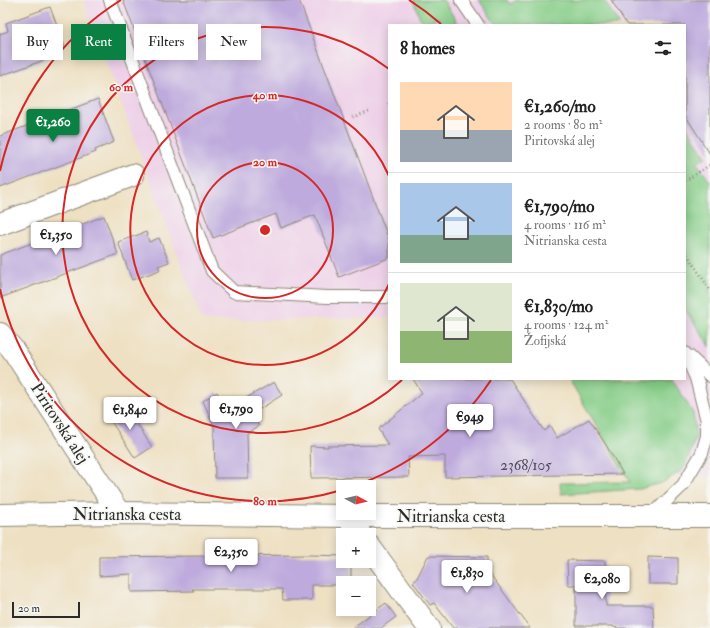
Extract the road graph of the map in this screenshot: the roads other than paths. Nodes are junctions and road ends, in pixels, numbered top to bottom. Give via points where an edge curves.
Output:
1 (110, 0) edge
2 (461, 0) edge
3 (477, 24) edge
4 (133, 175) dead end
5 (0, 224) edge
6 (388, 297) edge
7 (0, 334) edge
8 (686, 353) edge
9 (686, 354) edge
10 (710, 376) edge
11 (696, 378) junction
12 (710, 406) edge
13 (119, 513) junction
14 (0, 515) edge
15 (336, 516) edge
16 (376, 516) edge
17 (651, 516) junction
18 (710, 516) edge
19 (376, 555) edge
20 (430, 628) edge

1 - 6 lane via 212,271 234,292
2 - 3 lane
4 - 5 main road
7 - 13 main road, Piritovská alej
8 - 10 lane
9 - 11 lane
11 - 12 lane
11 - 17 lane via 707,421 707,436 702,453 683,485
13 - 14 main road, Nitrianska cesta
13 - 15 main road, Nitrianska cesta
16 - 17 main road, Nitrianska cesta
17 - 18 main road, Nitrianska cesta
19 - 20 main road

